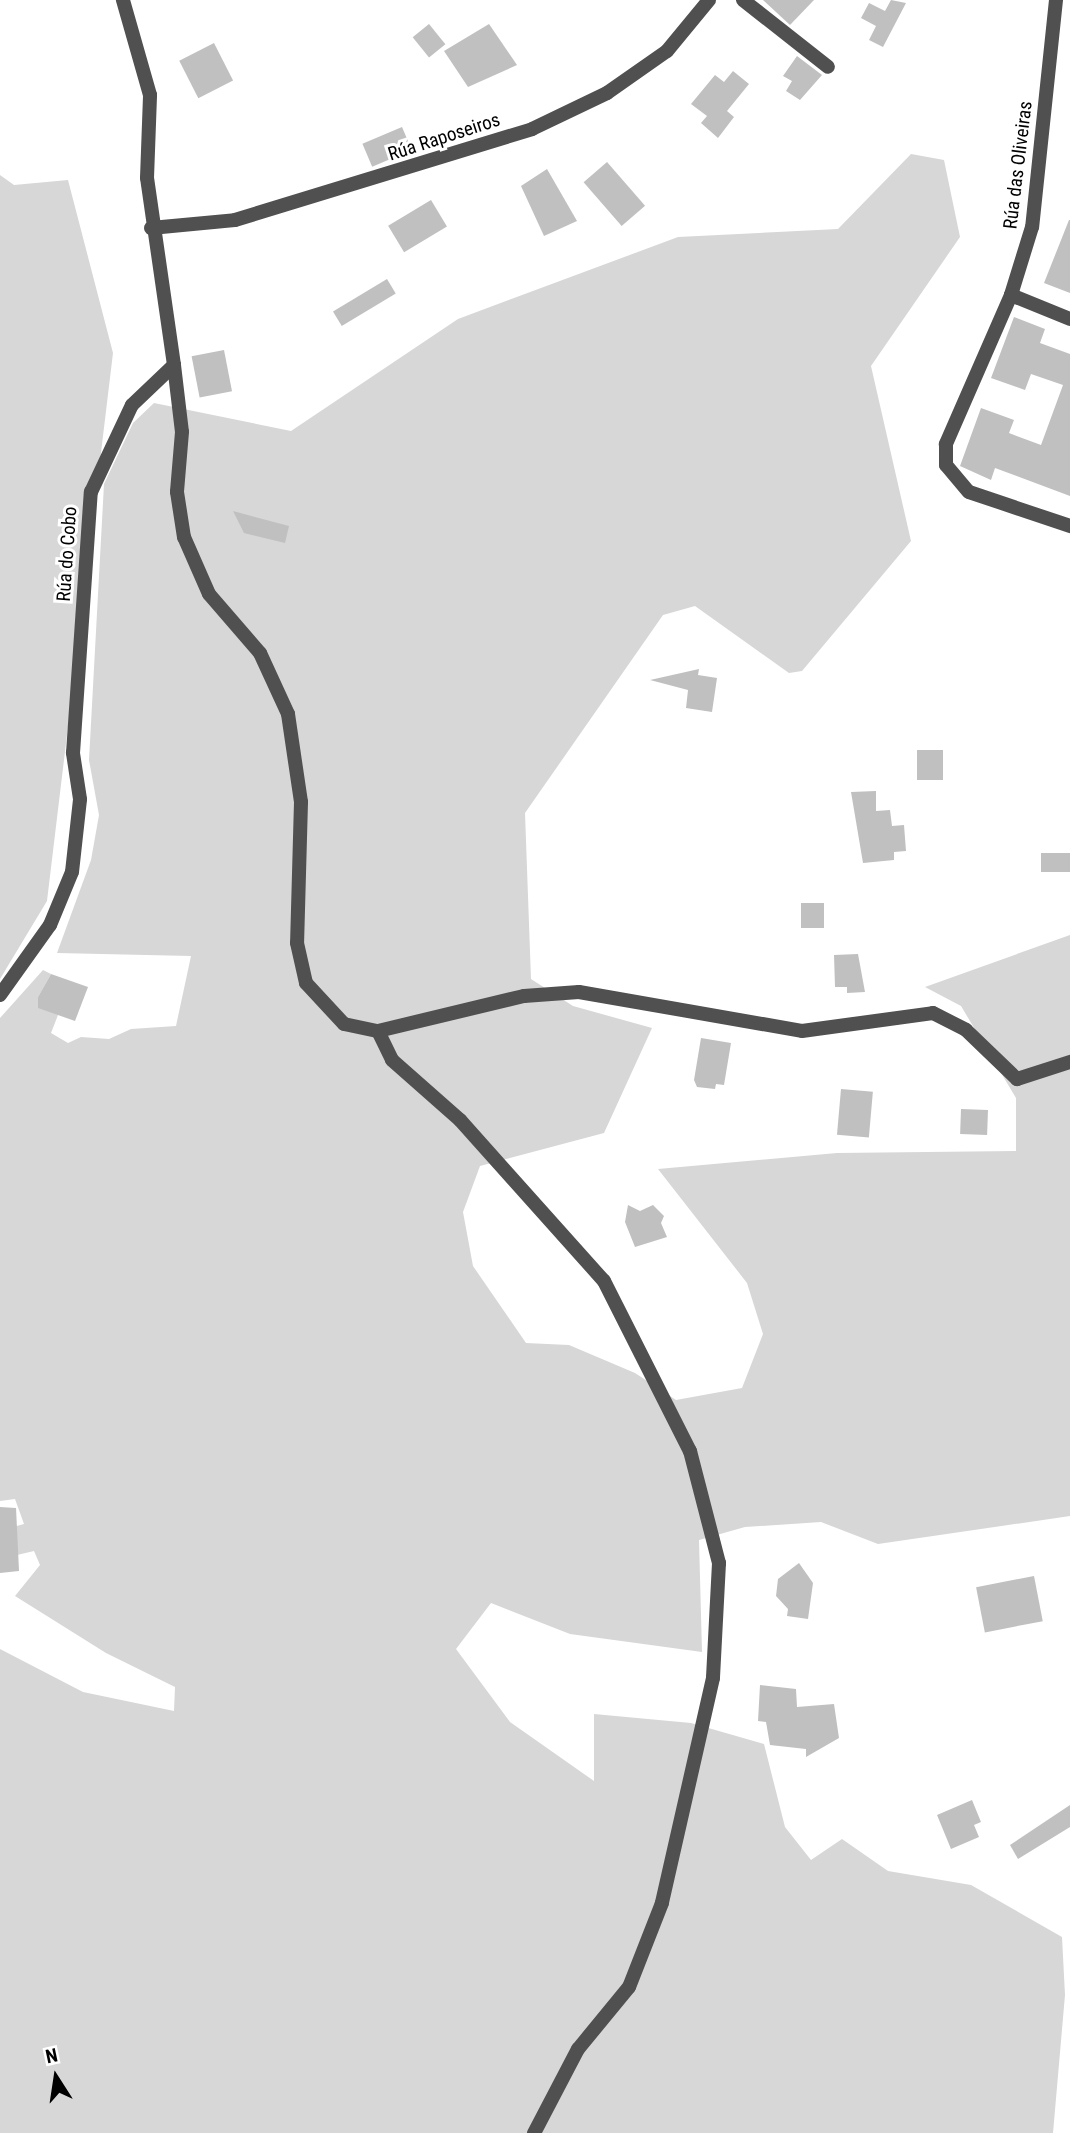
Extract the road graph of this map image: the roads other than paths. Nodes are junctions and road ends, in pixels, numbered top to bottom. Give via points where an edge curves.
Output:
1 (122, 0) edge
2 (709, 0) edge
3 (743, 0) edge
4 (1056, 0) edge
5 (828, 67) dead end
6 (151, 228) junction
7 (1011, 295) junction
8 (1070, 319) edge
9 (174, 365) junction
10 (1070, 526) edge
11 (0, 995) edge
12 (378, 1031) junction
13 (1070, 1062) edge
14 (534, 2133) edge

1 - 6 street via 150,94
2 - 6 street, Rúa Raposeiros via 667,51 607,93 532,129 235,220
3 - 5 street
4 - 7 street, Rúa das Oliveiras via 1032,227
6 - 9 street
7 - 8 street
7 - 10 street, Rúa das Oliveiras via 946,444 946,465 969,492
9 - 11 street, Rúa do Cobo via 132,405 92,492 73,753 80,799 72,873 50,925
9 - 12 street via 182,432 177,492 184,537 209,594 260,653 288,714 301,802 297,943 306,983 344,1024
12 - 13 street via 524,996 579,992 802,1031 933,1013 966,1030 1017,1079
12 - 14 street via 392,1060 460,1120 604,1281 690,1451 719,1563 713,1678 662,1903 629,1987 578,2049

